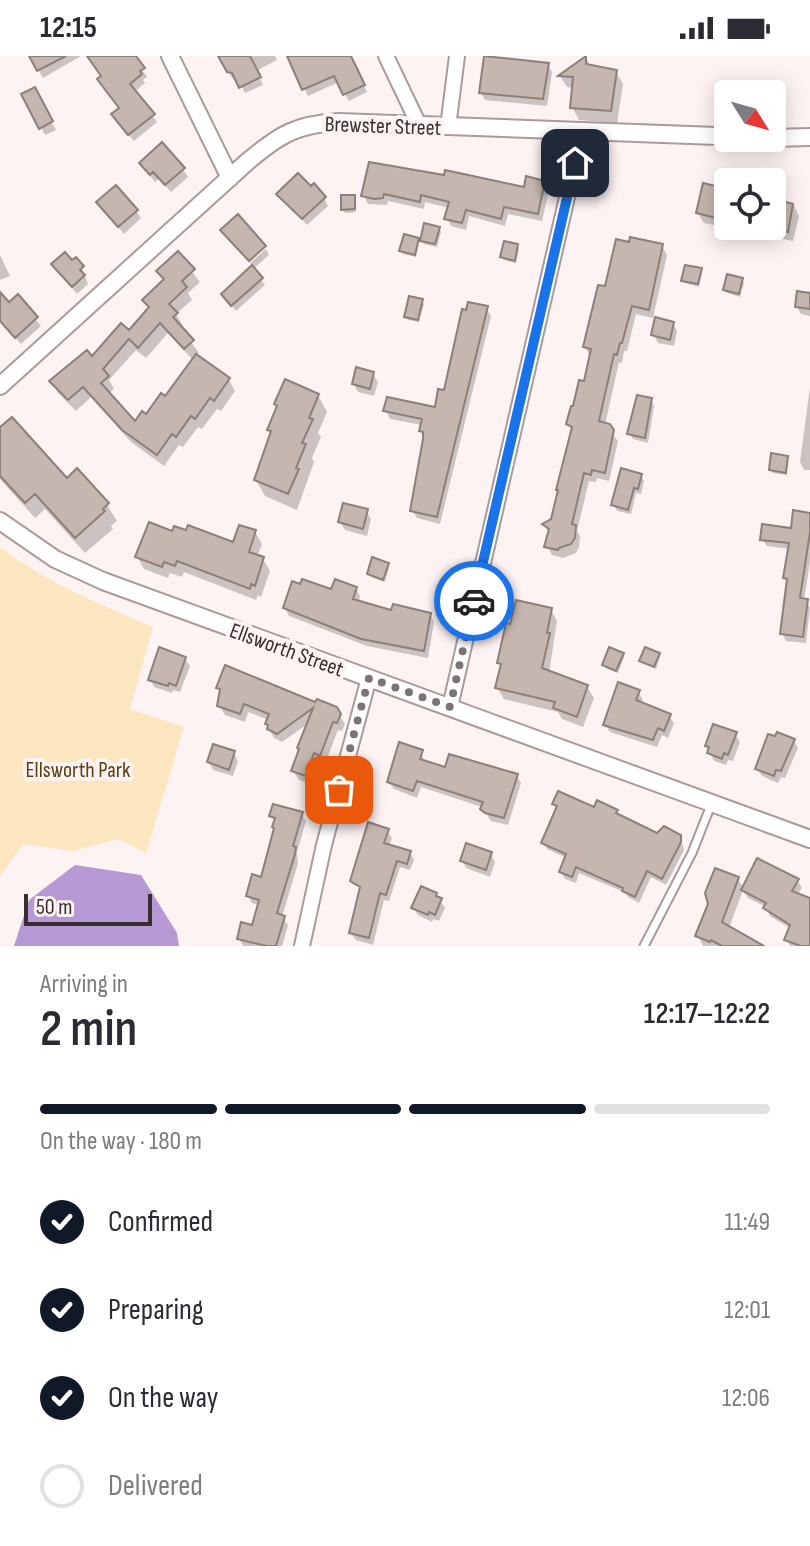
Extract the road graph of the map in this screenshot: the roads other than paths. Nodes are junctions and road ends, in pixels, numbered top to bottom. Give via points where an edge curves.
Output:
1 (170, 56) edge
2 (386, 56) edge
3 (457, 56) edge
4 (419, 125) junction
5 (448, 127) junction
6 (582, 132) junction
7 (714, 136) edge
8 (810, 137) edge
9 (786, 138) edge
10 (230, 178) junction
11 (2, 378) edge
12 (0, 521) edge
13 (369, 678) junction
14 (450, 707) junction
15 (712, 803) junction
16 (810, 839) edge
17 (302, 946) edge
18 (644, 946) edge

1 - 10 street
2 - 4 street
3 - 5 street
4 - 5 street, Brewster Street
4 - 10 street, Brewster Street via 304,125 281,135
5 - 6 street, Brewster Street
6 - 7 street, Brewster Street
6 - 14 street
8 - 9 street, Brewster Street
10 - 11 street, Brewster Street
12 - 13 street, Ellsworth Street via 55,559 94,577
13 - 14 street, Ellsworth Street
13 - 17 street
14 - 15 street, Ellsworth Street
15 - 16 street, Ellsworth Street
15 - 18 lane

